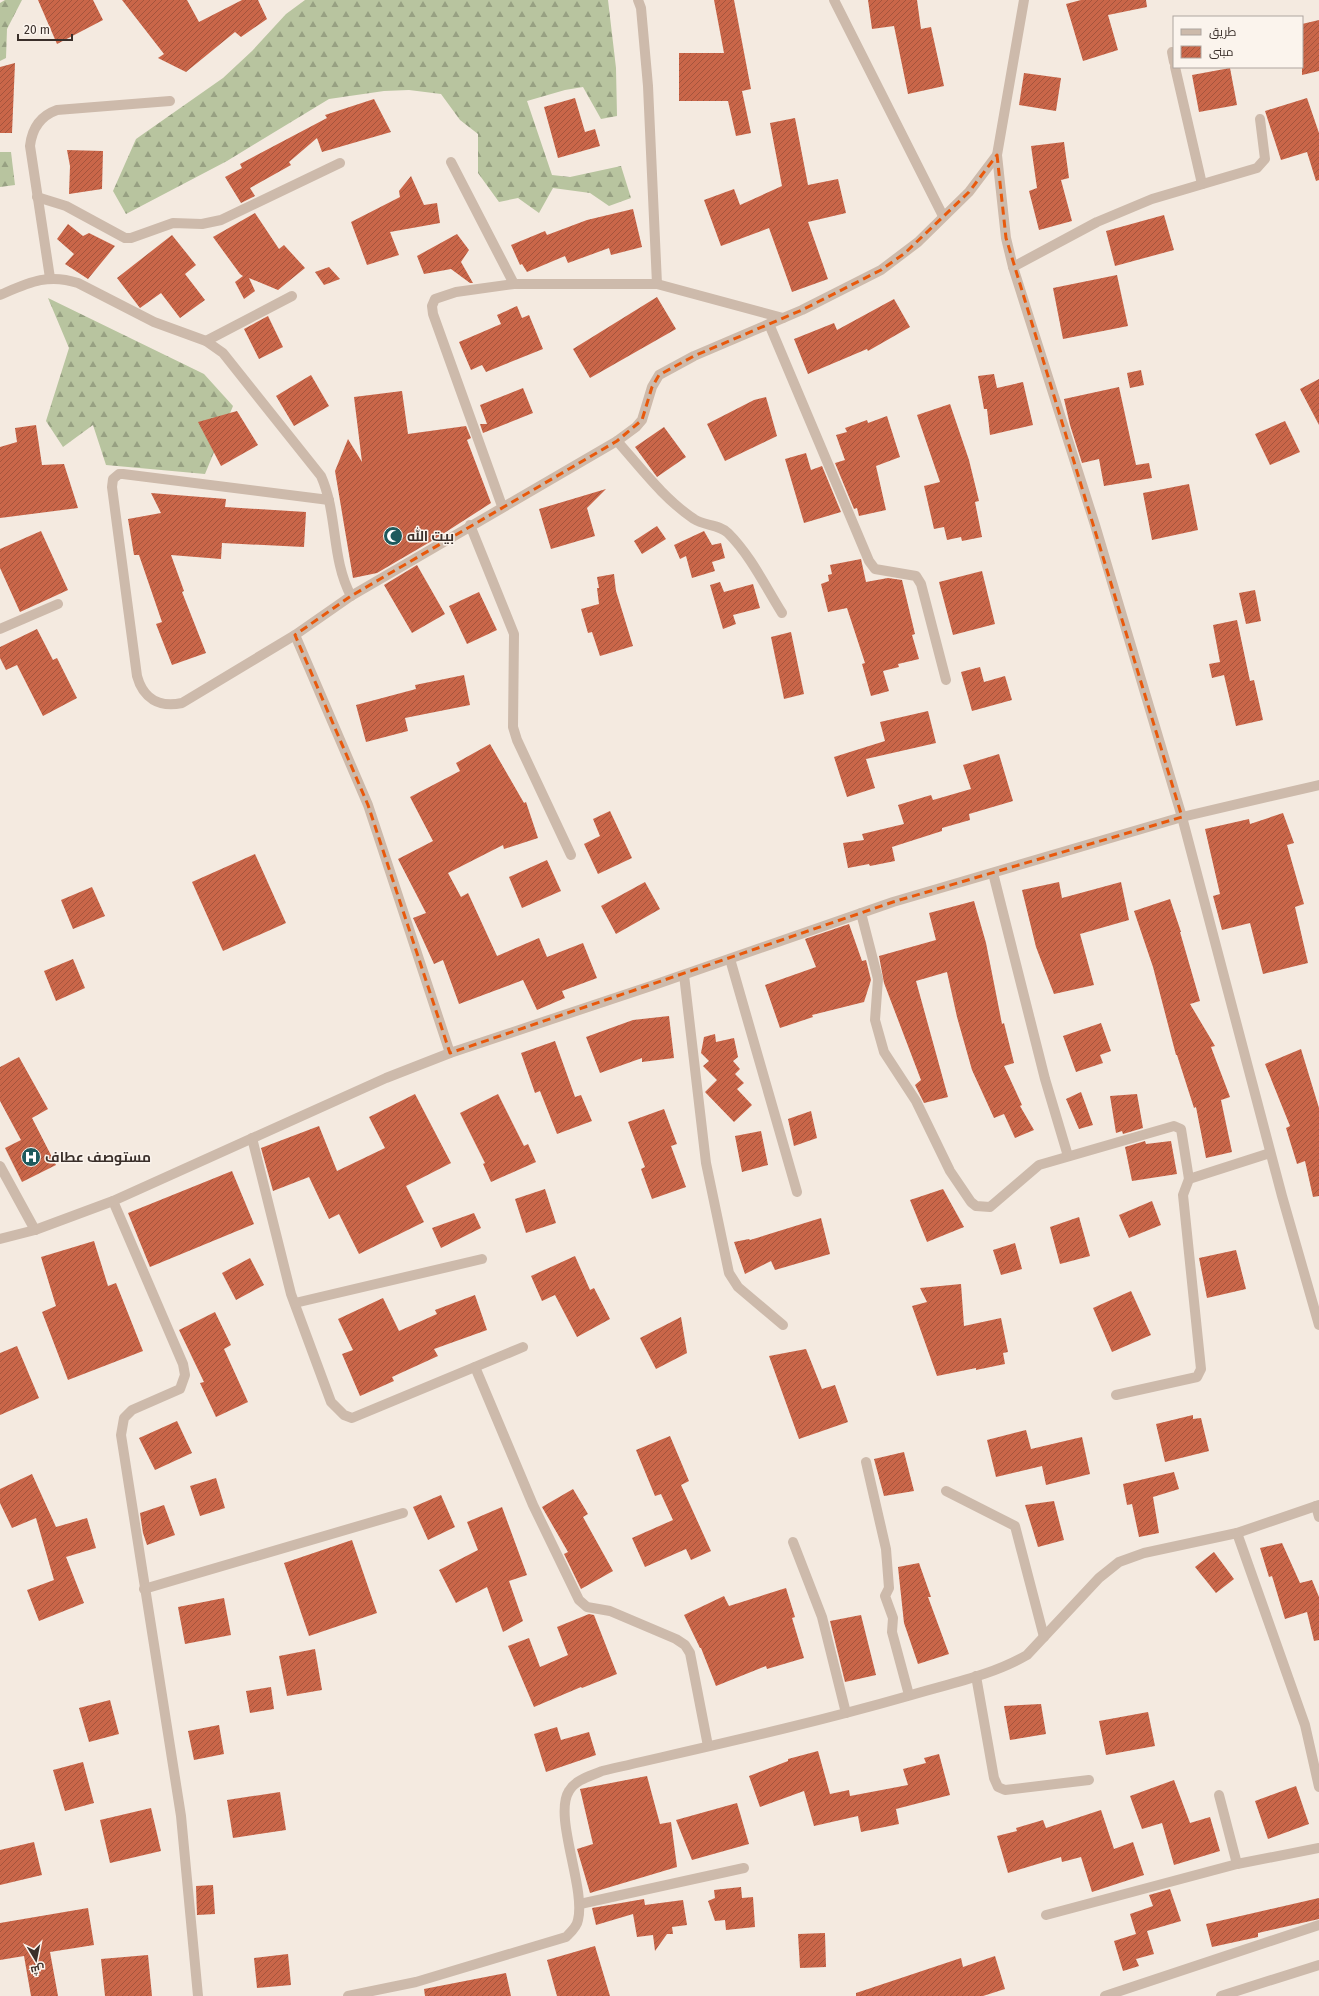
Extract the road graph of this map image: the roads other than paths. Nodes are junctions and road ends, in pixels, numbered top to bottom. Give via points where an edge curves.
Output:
1 (638, 0) edge
2 (834, 0) edge
3 (1024, 0) edge
4 (1175, 68) edge
5 (170, 101) dead end
6 (1260, 119) dead end
7 (997, 155) junction
8 (451, 162) dead end
9 (340, 163) dead end
10 (1202, 184) junction
11 (36, 197) junction
12 (943, 216) junction
13 (1013, 267) junction
14 (50, 278) junction
15 (514, 284) junction
16 (657, 284) junction
17 (0, 295) edge
18 (292, 296) dead end
19 (783, 318) junction
20 (769, 324) junction
21 (206, 342) junction
22 (617, 441) junction
23 (329, 500) junction
24 (502, 506) junction
25 (470, 525) junction
26 (351, 596) junction
27 (58, 604) dead end
28 (782, 614) dead end
29 (0, 629) edge
30 (295, 635) junction
31 (946, 680) dead end
32 (1319, 785) edge
33 (1182, 817) junction
34 (570, 855) dead end
35 (993, 873) junction
36 (861, 913) junction
37 (730, 958) junction
38 (684, 975) junction
39 (450, 1053) junction
40 (252, 1138) junction
41 (1270, 1153) junction
42 (1068, 1156) junction
43 (0, 1166) edge
44 (1189, 1179) junction
45 (797, 1192) dead end
46 (113, 1201) junction
47 (35, 1230) junction
48 (0, 1239) edge
49 (482, 1259) dead end
50 (295, 1303) junction
51 (783, 1325) dead end
52 (1319, 1325) edge
53 (523, 1347) dead end
54 (475, 1367) junction
55 (1116, 1395) dead end
56 (866, 1462) dead end
57 (946, 1491) dead end
58 (1317, 1505) edge
59 (404, 1513) dead end
60 (1319, 1517) edge
61 (1237, 1533) junction
62 (793, 1542) dead end
63 (144, 1589) junction
64 (1044, 1637) junction
65 (976, 1676) junction
66 (909, 1695) junction
67 (846, 1713) junction
68 (708, 1746) junction
69 (1089, 1780) dead end
70 (1319, 1787) edge
71 (1219, 1795) dead end
72 (1319, 1848) edge
73 (1237, 1864) junction
74 (744, 1868) dead end
75 (580, 1904) junction
76 (1046, 1916) dead end
77 (1319, 1925) edge
78 (1319, 1965) edge
79 (198, 1996) edge
80 (348, 1996) edge
81 (1105, 1996) edge
82 (1221, 1996) edge

1 - 16 street via 641,8 648,86
2 - 12 street
3 - 7 street
4 - 10 street
5 - 11 street via 67,109 48,113 37,123 31,136
6 - 10 street via 1265,159 1257,168
7 - 12 street via 969,192
7 - 13 street via 1006,238
8 - 15 street
9 - 11 street via 217,222 173,223 131,238 117,235 66,206
10 - 13 street via 1152,199 1097,222
11 - 14 street
12 - 19 street via 918,242 881,270
13 - 33 street via 1095,525
14 - 17 street via 27,283
14 - 21 street via 78,283 154,322
15 - 16 street
15 - 24 street via 446,294 435,299 432,306
16 - 19 street
18 - 21 street
19 - 20 street
20 - 22 street via 694,356 660,375 650,392 642,420
20 - 31 street via 869,561 875,569 916,576 921,584
21 - 23 street via 230,361 317,468
22 - 24 street
22 - 28 street via 655,485 695,520 727,532 749,557
23 - 26 street via 341,572
23 - 30 street via 123,474 116,476 111,483 137,676 142,689 153,700 162,704 182,703
24 - 25 street
25 - 26 street
25 - 34 street via 514,634 513,727
26 - 30 street
27 - 29 street
30 - 39 street via 368,806
32 - 33 street
33 - 35 street
33 - 41 street
35 - 36 street
35 - 42 street via 1045,1079
36 - 37 street
36 - 42 street via 878,979 875,1020 879,1039 884,1052 916,1101 950,1171 971,1202 983,1208 990,1207 1034,1168
37 - 38 street
37 - 45 street
38 - 39 street
38 - 51 street via 706,1163 729,1272 738,1287
39 - 40 street via 386,1078
40 - 46 street
40 - 50 street
41 - 44 street
41 - 52 street
42 - 44 street via 1178,1126 1181,1129
43 - 47 street
44 - 55 street via 1183,1195 1201,1370 1197,1377
46 - 47 street
46 - 63 street via 183,1364 185,1375 180,1389 132,1410 124,1418 122,1426 121,1435
47 - 48 street
49 - 50 street
50 - 54 street via 331,1402 344,1415 352,1418
53 - 54 street
54 - 68 street via 533,1505 579,1600 587,1607 610,1611 676,1639 687,1649 690,1653
56 - 66 street via 886,1549 889,1588 886,1596 893,1618 892,1632
57 - 64 street via 1015,1526
58 - 60 street
58 - 61 street
59 - 63 street
61 - 64 street via 1144,1553 1119,1562 1099,1578
61 - 70 street via 1305,1726
62 - 67 street via 822,1617
63 - 79 street via 181,1816
64 - 65 street via 1027,1655 1013,1663
65 - 66 street
65 - 69 street via 994,1778 998,1787 1005,1790
66 - 67 street
67 - 68 street
68 - 75 street via 602,1771 577,1781 569,1791 565,1803 566,1825
71 - 73 street
72 - 73 street
73 - 76 street
74 - 75 street
75 - 80 street via 578,1921 566,1937 416,1982
77 - 81 street
78 - 82 street

